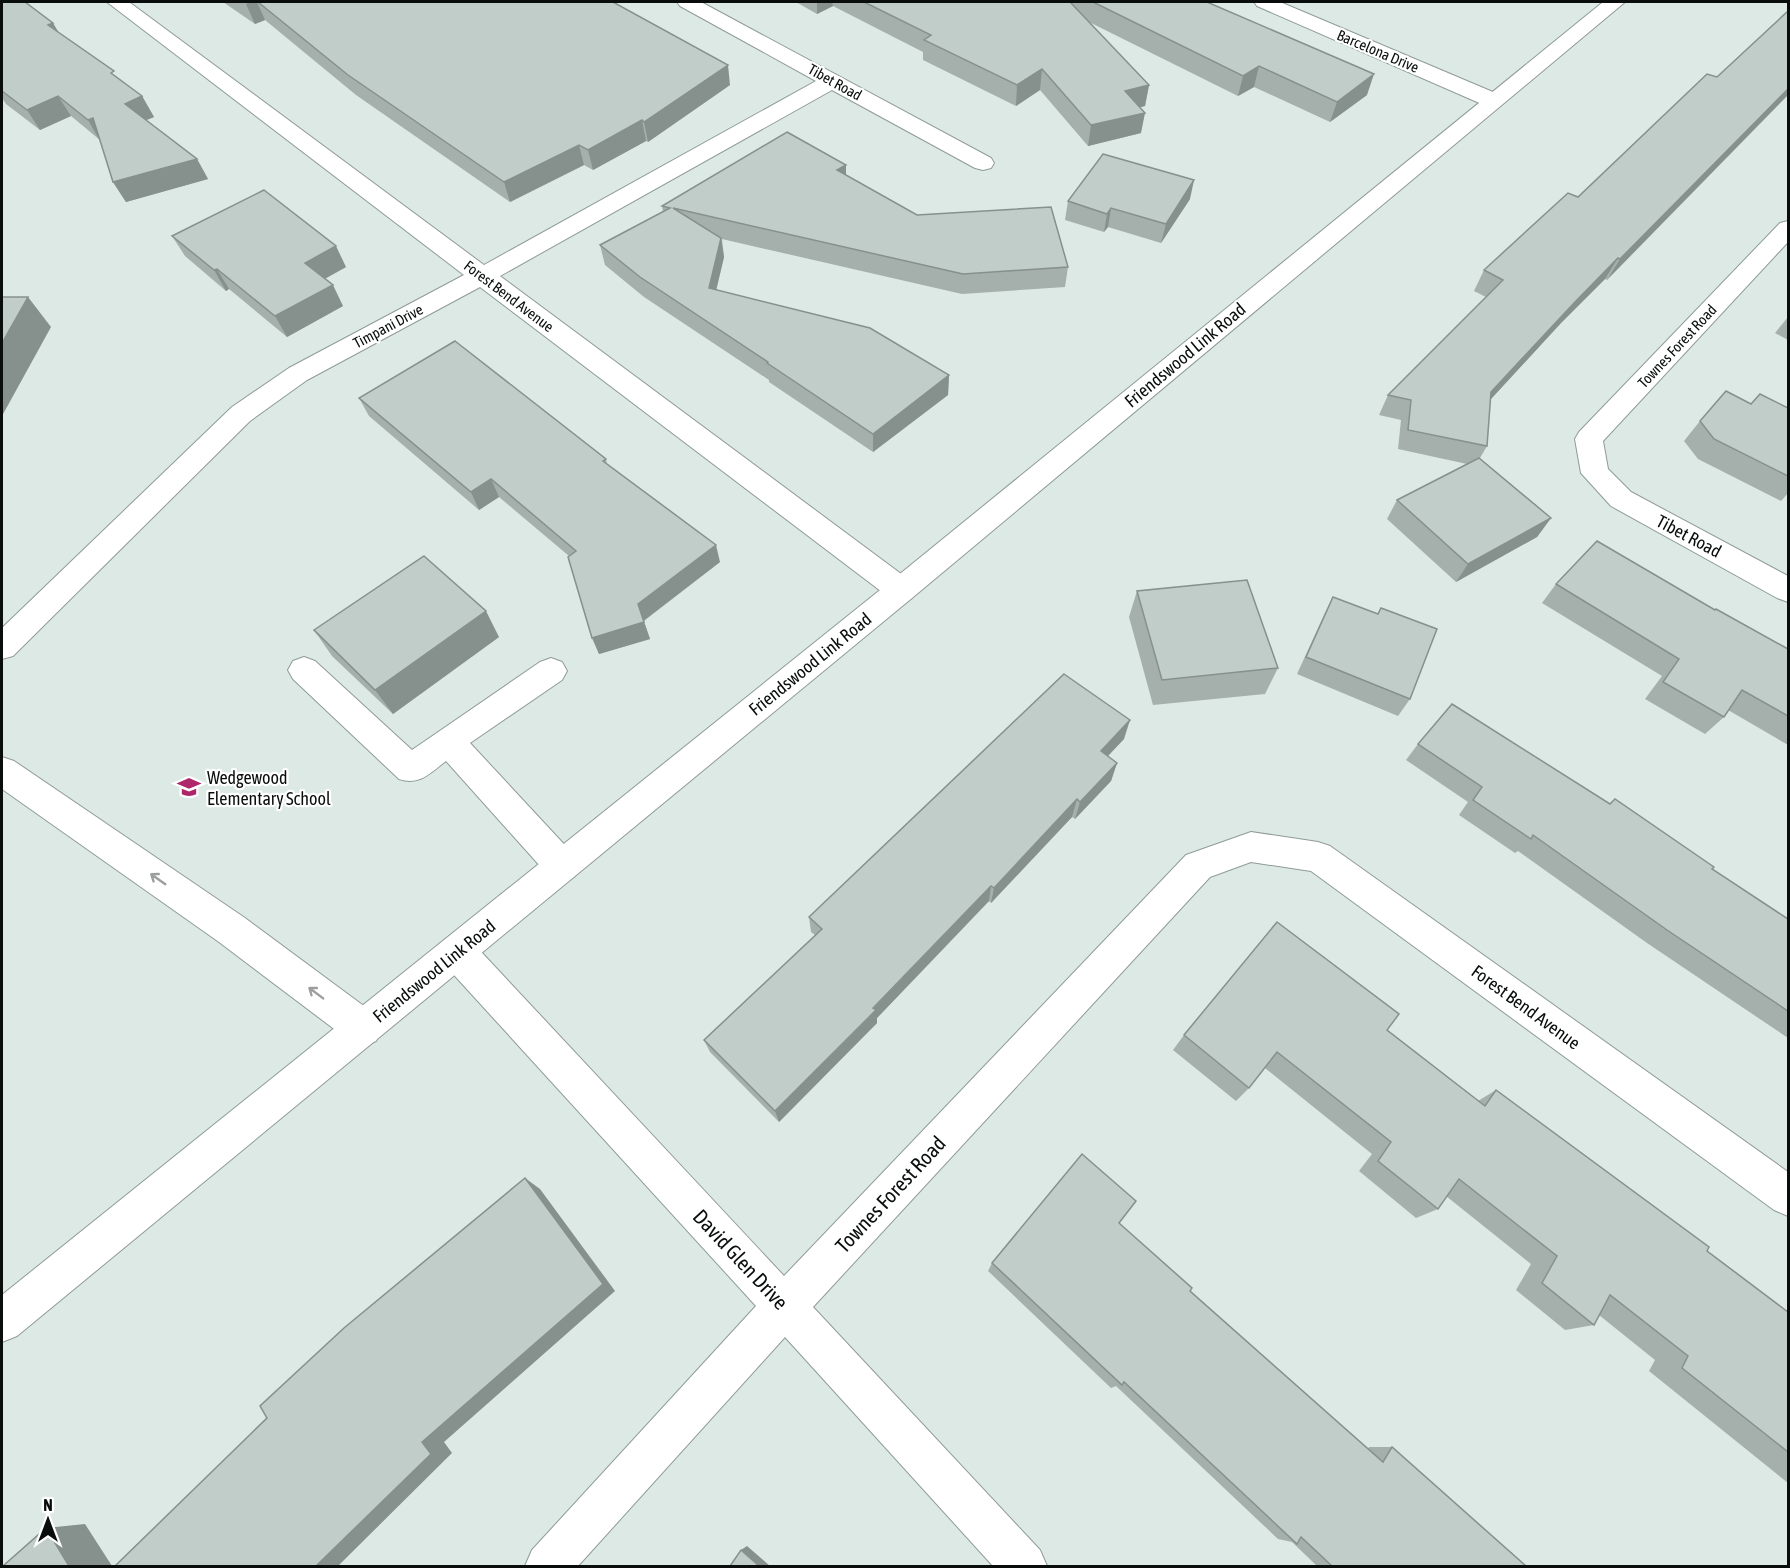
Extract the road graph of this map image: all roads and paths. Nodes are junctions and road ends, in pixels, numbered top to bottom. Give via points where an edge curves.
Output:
1 (117, 2) edge
2 (687, 2) edge
3 (1264, 2) edge
4 (1615, 2) edge
5 (832, 81) junction
6 (1492, 100) junction
7 (983, 163) dead end
8 (1788, 231) edge
9 (482, 276) junction
10 (1595, 473) joint
11 (901, 590) junction
12 (1788, 590) edge
13 (2, 647) edge
14 (304, 670) dead end
15 (551, 671) dead end
16 (448, 741) junction
17 (2, 771) edge
18 (1251, 847) joint
19 (562, 866) junction
20 (457, 952) junction
21 (363, 1028) junction
22 (1788, 1196) edge
23 (784, 1307) junction
24 (2, 1321) edge
25 (548, 1566) edge
26 (1024, 1566) edge

1 - 9 street, Forest Bend Avenue
2 - 5 street, Tibet Road
3 - 6 street, Barcelona Drive
4 - 6 street, Friendswood Link Road
5 - 7 street, Tibet Road
5 - 9 street, Timpani Drive
6 - 11 street, Friendswood Link Road
8 - 10 street, Townes Forest Road via 1589,439
9 - 11 street, Forest Bend Avenue
9 - 13 street, Timpani Drive via 298,374 241,414
10 - 12 street, Tibet Road via 1621,499
11 - 19 street, Friendswood Link Road
14 - 16 street via 411,770
15 - 16 street
16 - 19 street
21 -> 17 street via 232,930
18 - 22 street, Forest Bend Avenue via 1318,857
18 - 23 street, Townes Forest Road via 1198,866
19 - 20 street, Friendswood Link Road
20 - 21 street, Friendswood Link Road
20 - 23 street, David Glen Drive
21 - 24 street, Friendswood Link Road
23 - 25 street, Townes Forest Road
23 - 26 street, David Glen Drive

